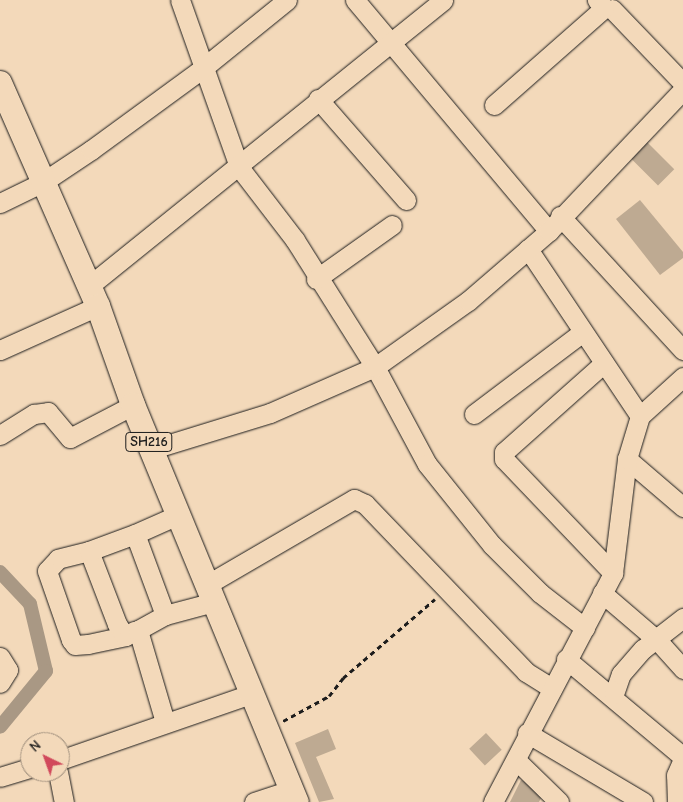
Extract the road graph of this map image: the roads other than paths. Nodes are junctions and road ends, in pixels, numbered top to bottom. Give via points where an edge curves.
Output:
1 (180, 0) edge
2 (287, 0) edge
3 (355, 0) edge
4 (444, 0) edge
5 (604, 5) edge
6 (395, 43) junction
7 (203, 68) junction
8 (0, 83) edge
9 (683, 84) edge
10 (683, 90) edge
11 (318, 99) junction
12 (494, 105) dead end
13 (239, 167) junction
14 (43, 182) junction
15 (406, 200) dead end
16 (0, 203) edge
17 (560, 216) junction
18 (392, 225) dead end
19 (549, 231) junction
20 (528, 249) junction
21 (316, 278) junction
22 (93, 296) junction
23 (583, 332) junction
24 (0, 350) edge
25 (683, 350) edge
26 (604, 363) junction
27 (375, 368) junction
28 (683, 377) edge
29 (133, 405) junction
30 (474, 414) dead end
31 (640, 416) junction
32 (0, 435) edge
33 (153, 449) junction
34 (627, 459) junction
35 (683, 507) edge
36 (180, 514) junction
37 (136, 534) junction
38 (88, 551) junction
39 (613, 573) junction
40 (211, 593) junction
41 (602, 593) junction
42 (165, 615) junction
43 (683, 618) edge
44 (585, 628) junction
45 (132, 633) junction
46 (658, 640) junction
47 (0, 657) edge
48 (566, 659) junction
49 (683, 670) edge
50 (0, 683) edge
51 (552, 688) junction
52 (252, 693) junction
53 (614, 694) junction
54 (165, 722) junction
55 (526, 733) junction
56 (70, 756) edge
57 (683, 758) edge
58 (516, 760) junction
59 (20, 771) edge
60 (0, 777) edge
61 (60, 782) edge
62 (294, 796) edge
63 (64, 802) edge
64 (254, 802) edge
65 (493, 802) edge
66 (559, 802) edge
67 (643, 802) edge
68 (677, 802) edge

1 - 7 street
2 - 7 street
3 - 6 street
4 - 6 street
5 - 9 street
5 - 12 street
6 - 11 street
6 - 19 street
7 - 13 street
7 - 14 street
8 - 14 main road, SH216
10 - 17 street
11 - 13 street
11 - 15 street
13 - 21 street via 295,240
13 - 22 street
14 - 16 street
14 - 22 main road, SH216
17 - 19 street
17 - 25 street
18 - 21 street
19 - 20 street
20 - 23 street
20 - 27 street via 468,301
21 - 27 street
22 - 24 street
22 - 29 main road, SH216
23 - 26 street
23 - 30 street
26 - 31 street
26 - 39 street via 504,452 504,459
27 - 33 street via 270,413
27 - 44 street via 427,464 452,498 540,594
28 - 31 street
29 - 32 street via 70,438 48,412 34,414
29 - 33 main road, SH216
31 - 34 street
33 - 36 main road, SH216
34 - 35 street
34 - 39 street
36 - 37 street
36 - 40 main road, SH216
37 - 38 street
37 - 42 street
38 - 45 street
38 - 45 street via 58,559 48,571 71,640 75,645 88,644
39 - 41 street
40 - 42 street
40 - 51 street via 354,499 365,504 442,590 458,598 526,672
40 - 52 main road, SH216
41 - 44 street
41 - 46 street
42 - 45 street
43 - 46 street
44 - 48 street
45 - 54 street
46 - 49 street
46 - 53 street via 643,649 621,674
47 - 50 street via 8,670
48 - 51 street
48 - 53 street
51 - 55 street
52 - 54 street
52 - 62 main road, SH216
53 - 57 street
54 - 56 street
55 - 58 street
55 - 67 street
57 - 68 street via 676,775
58 - 65 street
58 - 66 street
59 - 60 street
61 - 63 street
62 - 64 street

